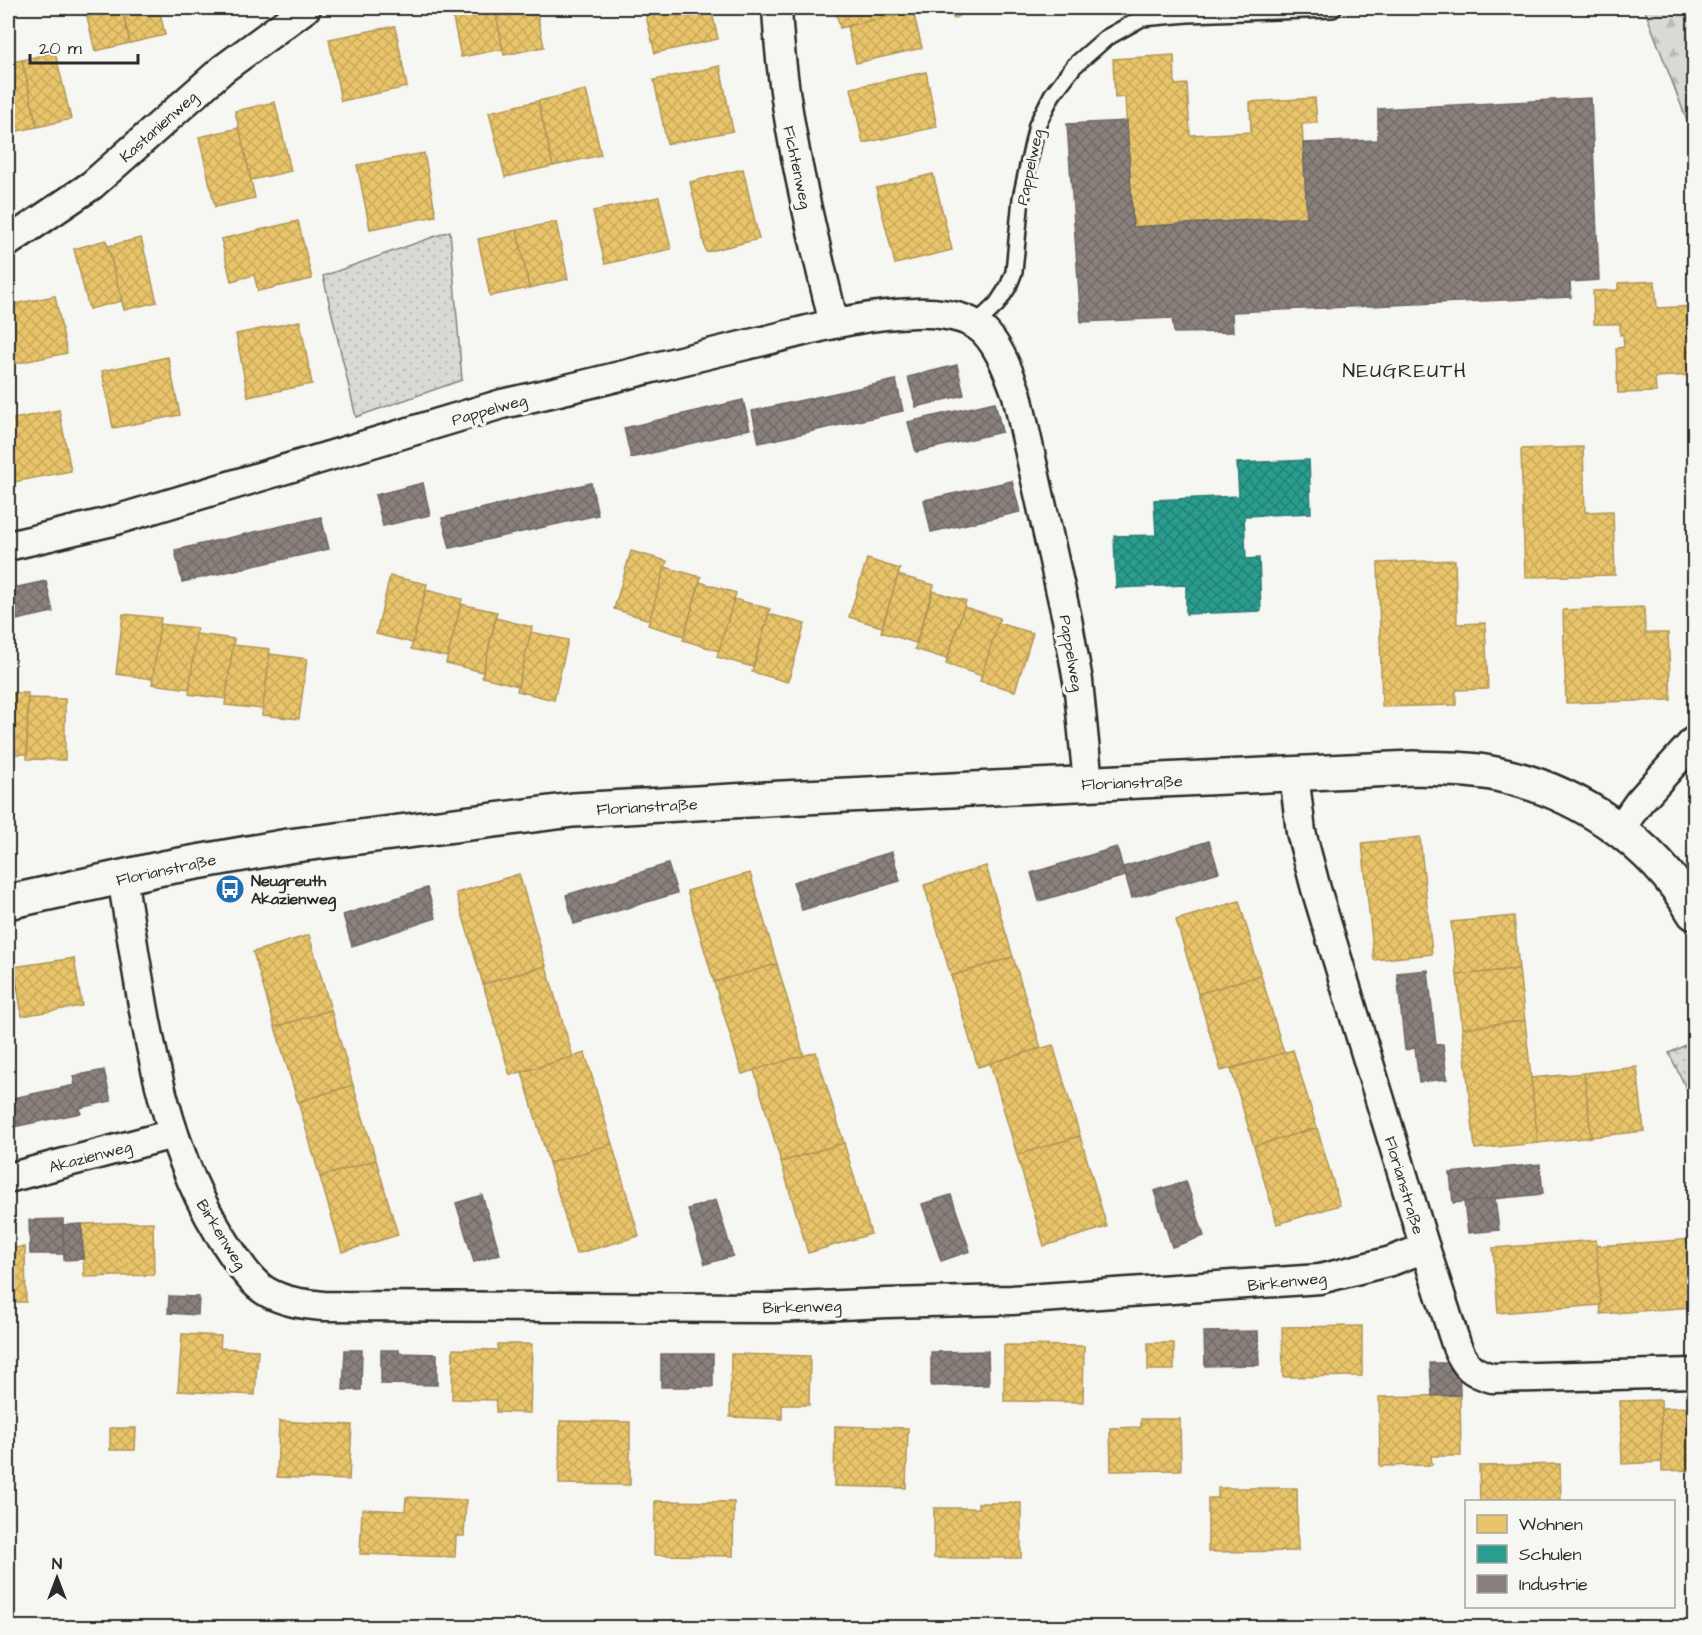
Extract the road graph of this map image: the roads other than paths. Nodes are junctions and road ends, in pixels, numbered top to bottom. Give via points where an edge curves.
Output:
1 (306, 8) edge
2 (777, 8) edge
3 (1333, 9) dead end
4 (8, 242) edge
5 (834, 324) junction
6 (976, 324) junction
7 (8, 546) edge
8 (1695, 741) edge
9 (1294, 774) junction
10 (1088, 783) junction
11 (1620, 830) junction
12 (122, 878) junction
13 (8, 902) edge
14 (1695, 913) edge
15 (173, 1134) junction
16 (8, 1178) edge
17 (1425, 1248) junction
18 (1695, 1373) edge

1 - 4 street, Kastanienweg via 223,69 92,185
2 - 5 street, Fichtenweg via 785,102 794,152
3 - 6 lane, Pappelweg via 1142,18 1106,38 1074,66 1052,95 1037,125 1021,198 1014,272 997,304
5 - 6 street, Pappelweg via 917,312
5 - 7 street, Pappelweg via 502,404 119,519
6 - 10 street, Pappelweg via 1004,360 1017,394 1067,619 1084,728
8 - 11 street via 1639,802
9 - 10 street, Florianstraße
9 - 11 street, Florianstraße via 1413,768 1495,774 1560,795
9 - 17 street, Florianstraße via 1301,832 1316,889
10 - 12 street, Florianstraße via 573,810 297,844
11 - 14 street, Florianstraße via 1652,856 1681,889
12 - 13 street, Florianstraße
12 - 15 street, Birkenweg via 153,1052
15 - 16 street, Akazienweg
15 - 17 street, Birkenweg via 204,1206 244,1272 264,1291 289,1302 323,1306 775,1308 1012,1300 1320,1279
17 - 18 street via 1457,1347 1473,1372 1492,1378

